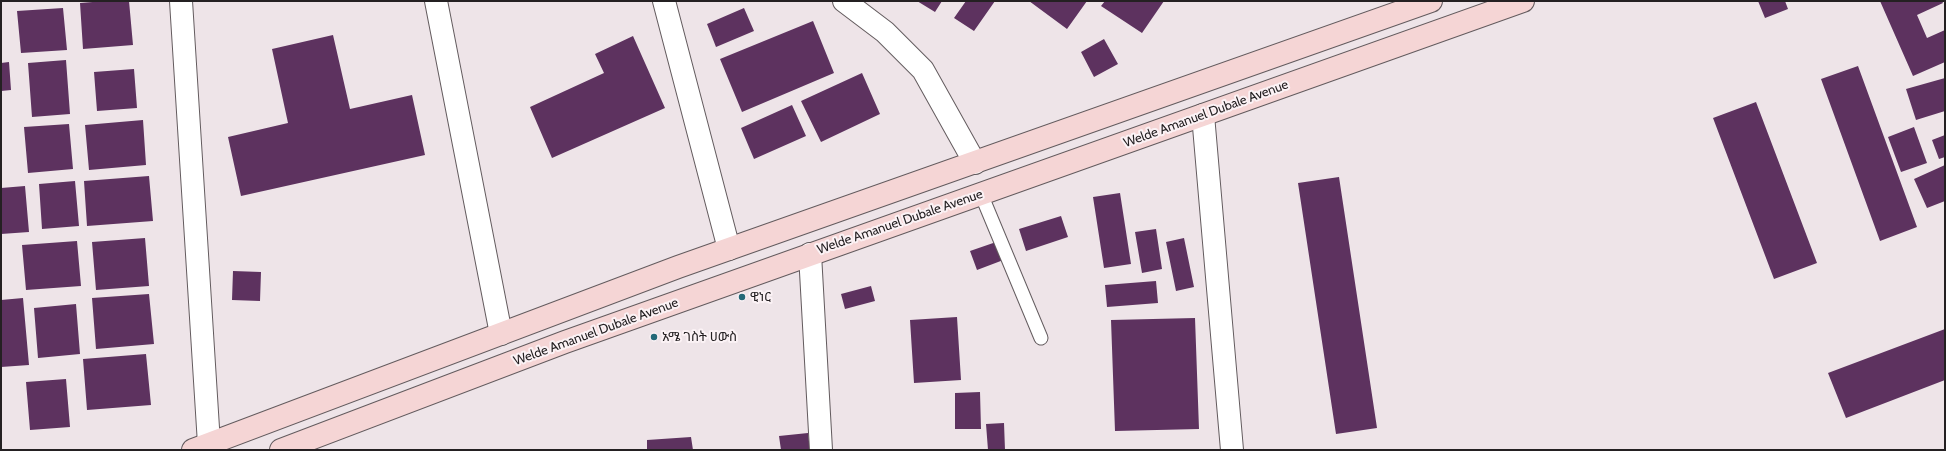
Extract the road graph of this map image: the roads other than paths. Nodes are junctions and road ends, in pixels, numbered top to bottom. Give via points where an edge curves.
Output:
1 (181, 1) edge
2 (436, 1) edge
3 (664, 1) edge
4 (844, 1) edge
5 (1431, 1) edge
6 (1523, 1) edge
7 (1203, 115) junction
8 (975, 163) junction
9 (981, 194) junction
10 (729, 249) junction
11 (810, 254) junction
12 (501, 334) junction
13 (1041, 338) dead end
14 (201, 447) edge
15 (281, 450) edge
16 (821, 450) edge
17 (1232, 450) edge

1 - 14 street
2 - 12 street
3 - 10 street
4 - 8 street via 885,32 923,70
5 - 8 main road
6 - 7 main road, Welde Amanuel Dubale Avenue
7 - 9 main road, Welde Amanuel Dubale Avenue
7 - 17 street
8 - 10 main road
9 - 11 main road, Welde Amanuel Dubale Avenue
9 - 13 lane
10 - 12 main road
11 - 15 main road, Welde Amanuel Dubale Avenue via 565,342
11 - 16 street
12 - 14 main road

